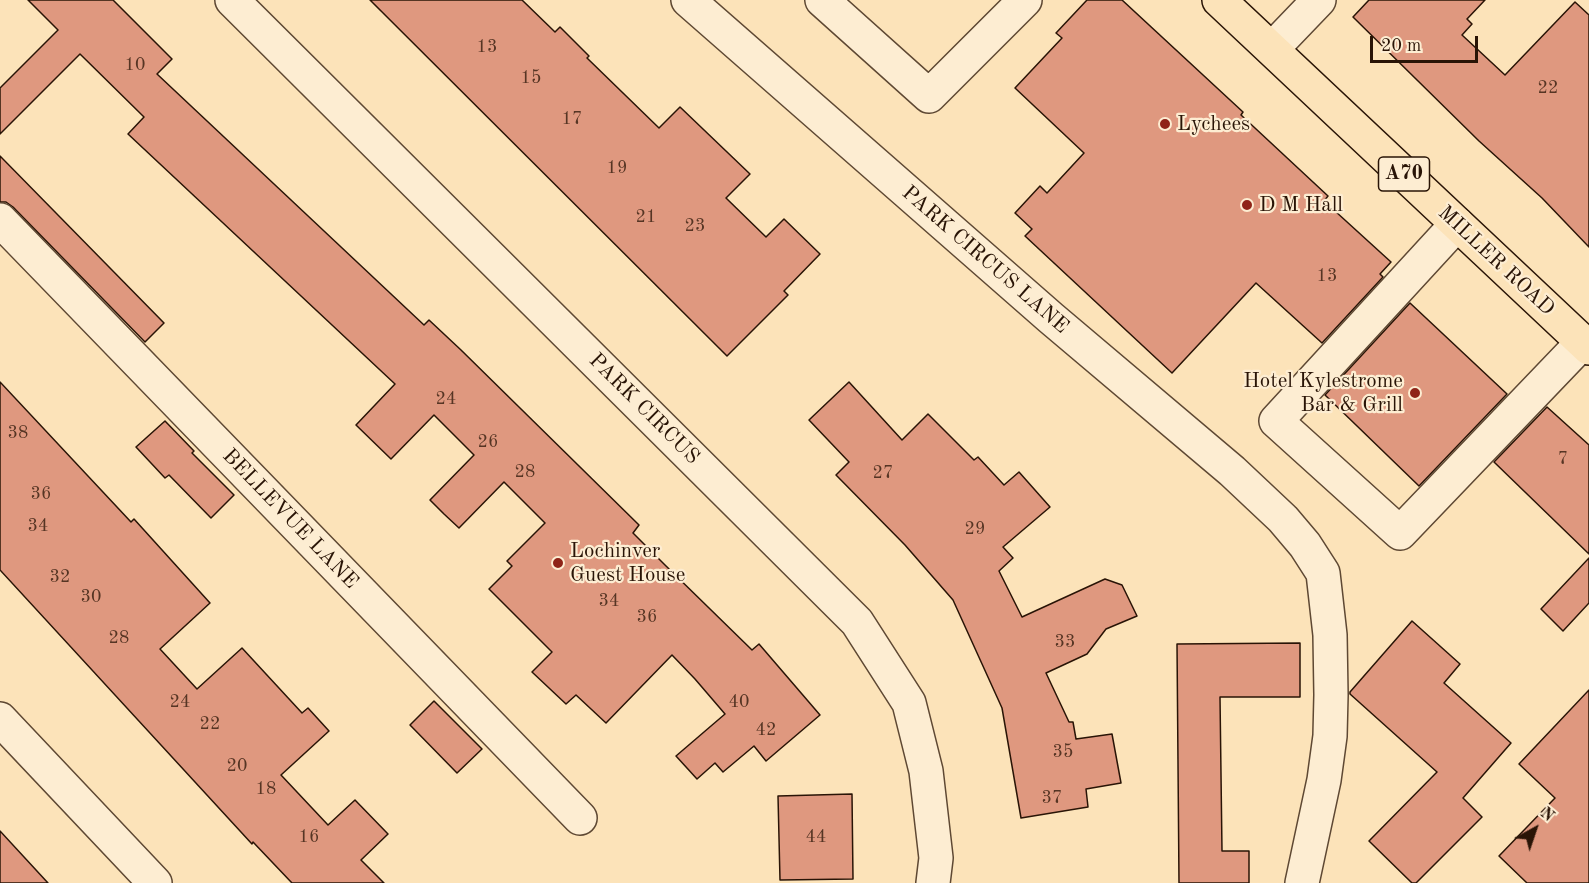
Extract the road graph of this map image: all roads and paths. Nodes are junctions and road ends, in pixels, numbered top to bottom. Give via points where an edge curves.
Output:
1 (232, 0) edge
2 (688, 0) edge
3 (822, 0) edge
4 (1026, 0) edge
5 (1220, 0) edge
6 (1319, 0) edge
7 (1272, 49) junction
8 (0, 220) edge
9 (1457, 224) junction
10 (1586, 345) edge
11 (0, 719) edge
12 (580, 818) dead end
13 (155, 883) edge
14 (933, 883) edge
15 (1302, 883) edge

1 - 14 street, PARK CIRCUS via 857,622 909,703 926,771 936,858
2 - 15 street, PARK CIRCUS LANE via 1232,471 1305,545 1323,573 1330,635 1330,736
3 - 4 street via 929,96
5 - 7 main road, MILLER ROAD / A70
6 - 7 street
7 - 9 main road, MILLER ROAD / A70
8 - 12 street, BELLEVUE LANE
9 - 10 main road, MILLER ROAD / A70
9 - 10 street via 1276,421 1400,533
11 - 13 street

